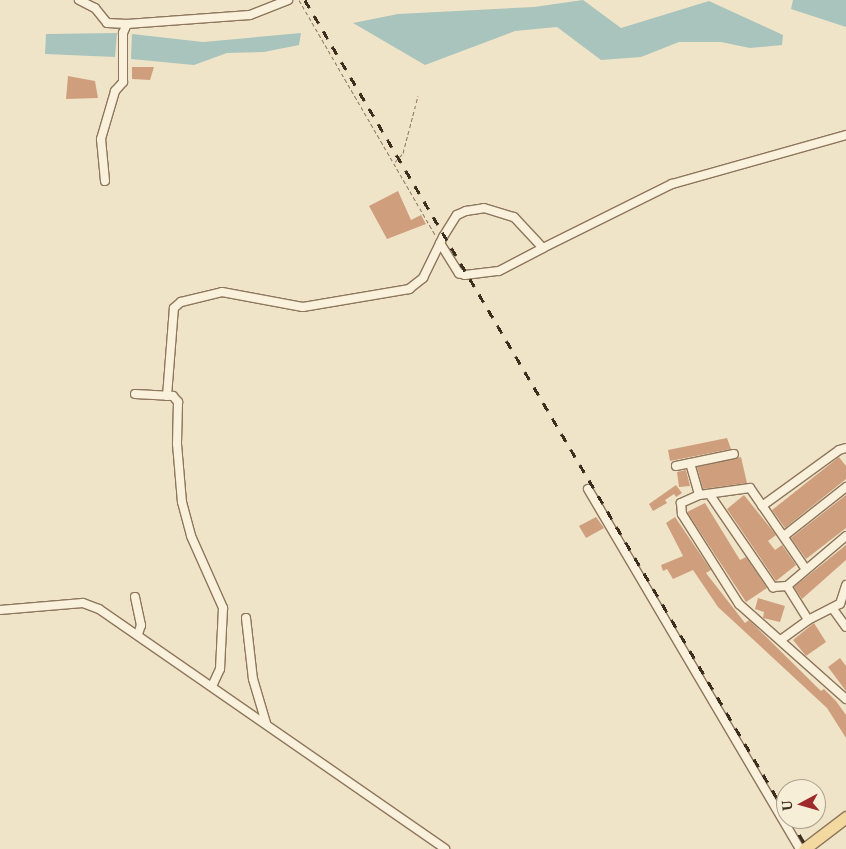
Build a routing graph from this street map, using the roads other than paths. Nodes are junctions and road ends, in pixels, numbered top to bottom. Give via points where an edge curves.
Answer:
1 (79, 0) edge
2 (288, 0) edge
3 (127, 24) junction
4 (846, 135) edge
5 (105, 181) dead end
6 (440, 244) junction
7 (543, 248) junction
8 (135, 394) dead end
9 (167, 396) junction
10 (846, 448) edge
11 (734, 454) dead end
12 (690, 463) junction
13 (676, 466) dead end
14 (846, 488) edge
15 (588, 489) dead end
16 (699, 496) junction
17 (710, 496) junction
18 (762, 506) junction
19 (784, 536) junction
20 (846, 536) edge
21 (805, 568) junction
22 (846, 585) edge
23 (787, 586) junction
24 (135, 597) dead end
25 (833, 609) junction
26 (0, 610) edge
27 (246, 618) dead end
28 (808, 620) junction
29 (846, 627) edge
30 (138, 634) junction
31 (782, 640) junction
32 (212, 686) junction
33 (846, 699) edge
34 (266, 723) junction
35 (846, 817) edge
36 (446, 849) edge
37 (800, 849) edge
38 (804, 849) edge

1 - 3 street via 95,8 107,23
2 - 3 street via 250,15
3 - 5 street via 123,33 123,82 115,91 101,139
4 - 7 street via 672,184
6 - 7 street via 459,273 466,275 499,271
6 - 7 street via 457,215 484,208 514,217
6 - 9 street via 422,278 409,289 302,307 222,292 181,302 174,308
8 - 9 street
9 - 32 street via 175,397 178,402 177,444 182,502 191,536 223,608 220,669
10 - 18 street
11 - 12 street
12 - 13 street
12 - 16 street
14 - 19 street
15 - 37 street
16 - 17 street
16 - 31 street via 681,503 682,514 739,604
17 - 18 street via 750,488
17 - 23 street via 768,583 778,589
18 - 19 street
19 - 21 street
20 - 21 street
21 - 23 street
22 - 25 street via 844,599
23 - 28 street
24 - 30 street via 140,623
25 - 28 street
25 - 29 street
26 - 30 street via 83,603 99,609
27 - 34 street via 252,679
28 - 31 street
30 - 32 street
31 - 33 street
32 - 34 street
34 - 36 street
35 - 38 main road

